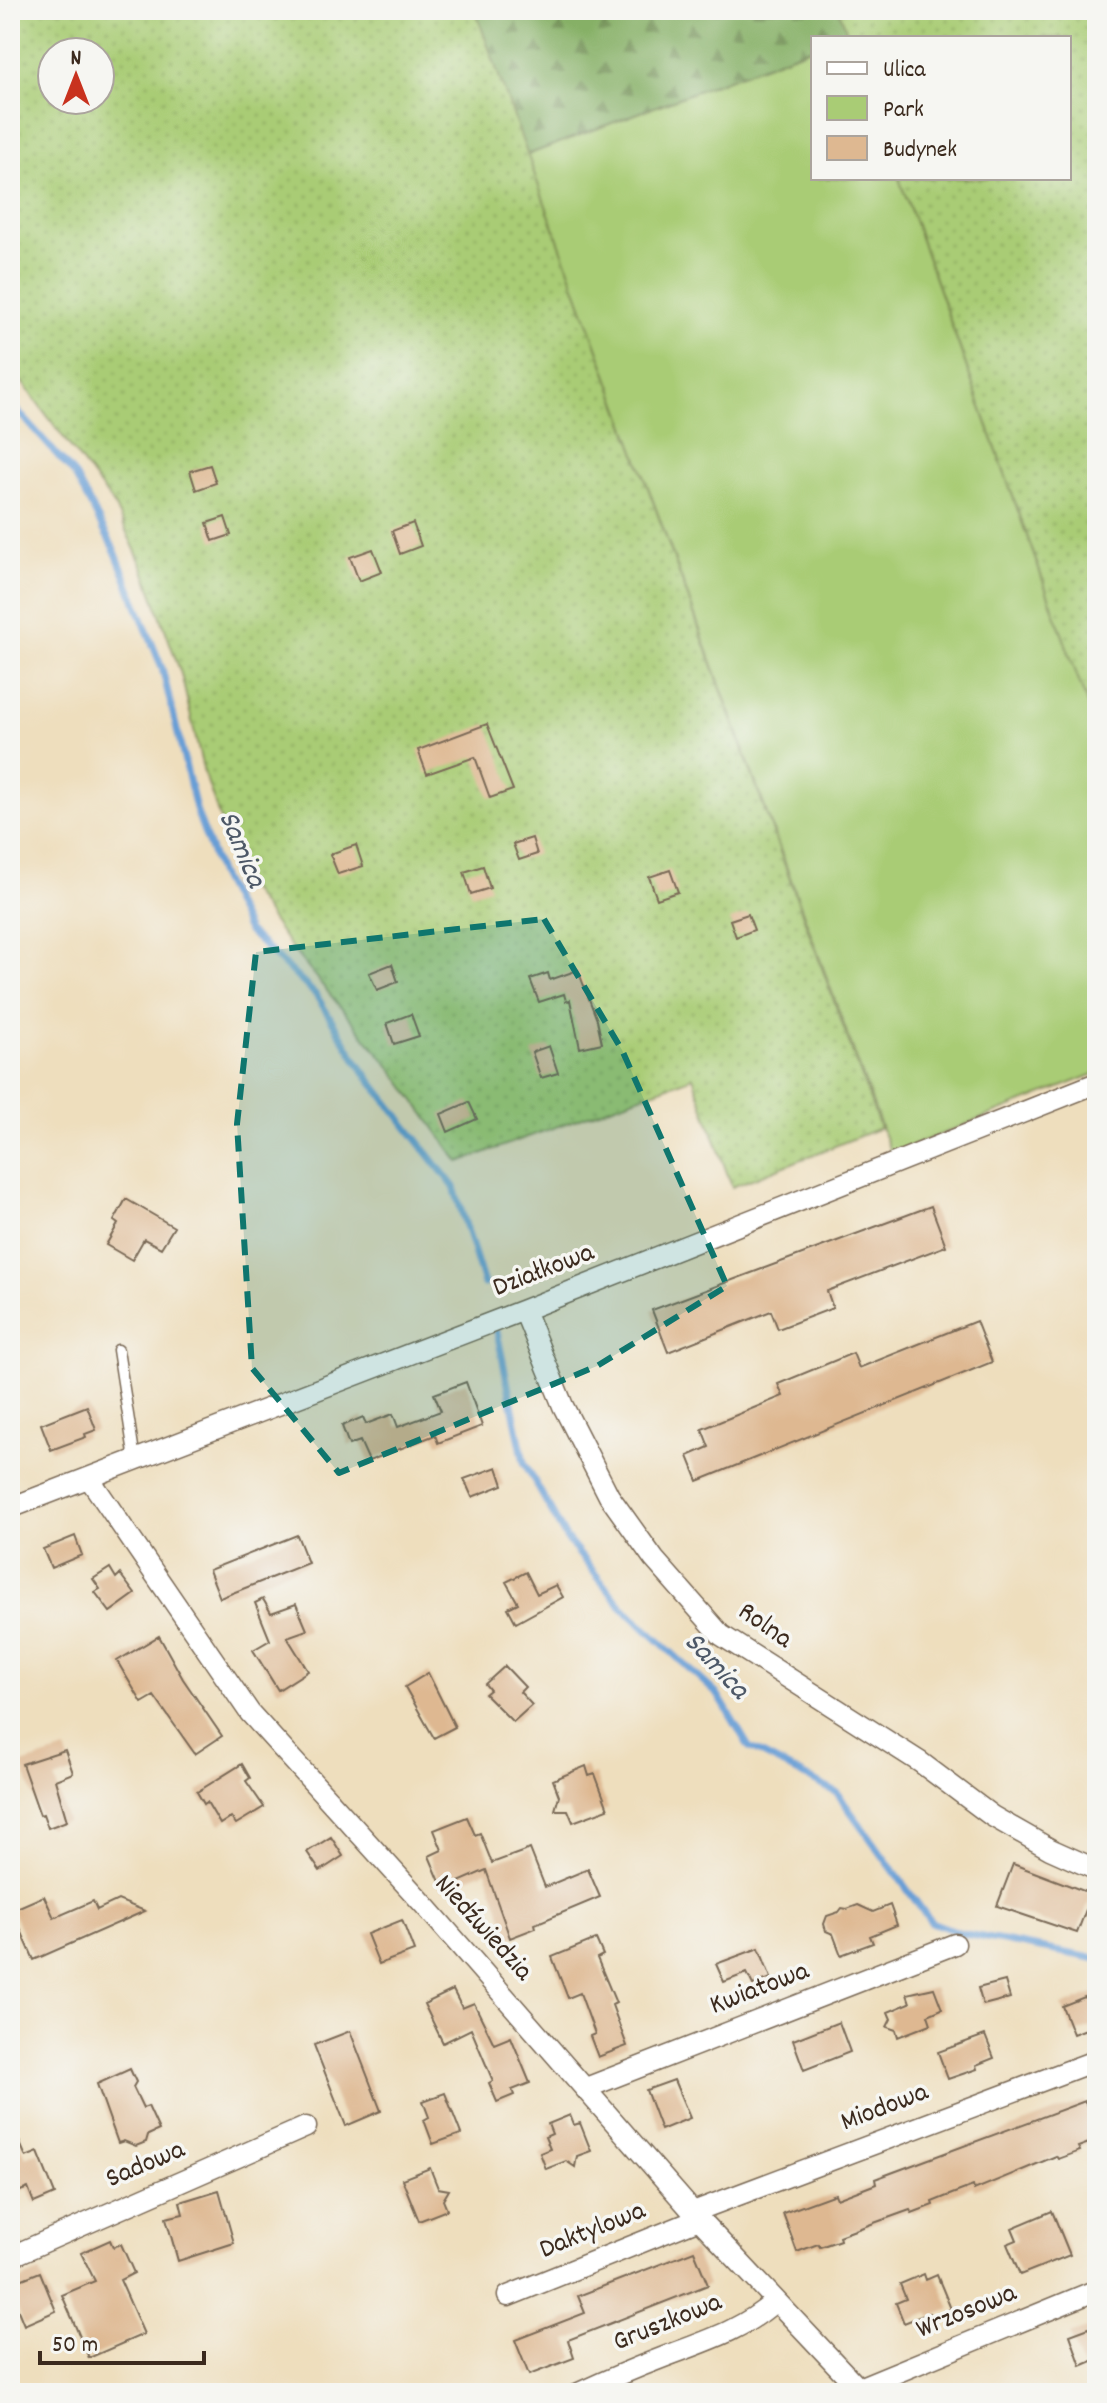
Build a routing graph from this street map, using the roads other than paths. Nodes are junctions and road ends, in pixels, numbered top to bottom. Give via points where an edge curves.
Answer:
1 (1097, 1083) edge
2 (524, 1310) junction
3 (118, 1350) dead end
4 (135, 1460) junction
5 (89, 1478) junction
6 (10, 1508) edge
7 (1097, 1870) edge
8 (955, 1944) dead end
9 (1097, 2060) edge
10 (586, 2088) junction
11 (306, 2127) dead end
12 (696, 2216) junction
13 (10, 2257) edge
14 (1097, 2290) edge
15 (508, 2296) dead end
16 (774, 2302) junction
17 (861, 2390) edge
18 (579, 2393) edge

1 - 2 street, Działkowa
2 - 4 street, Działkowa
2 - 7 street, Rolna via 563,1406 609,1496 654,1559 721,1635 920,1762 992,1816
3 - 4 lane
4 - 5 street, Działkowa
5 - 6 street, Działkowa
5 - 10 street, Niedźwiedzia via 250,1713
8 - 10 street, Kwiatowa
9 - 12 street, Miodowa
10 - 12 street, Niedźwiedzia
11 - 13 street, Sadowa
12 - 15 street, Daktylowa
12 - 16 street, Niedźwiedzia
14 - 17 street, Wrzosowa
16 - 17 street, Niedźwiedzia
16 - 18 street, Gruszkowa via 722,2335

